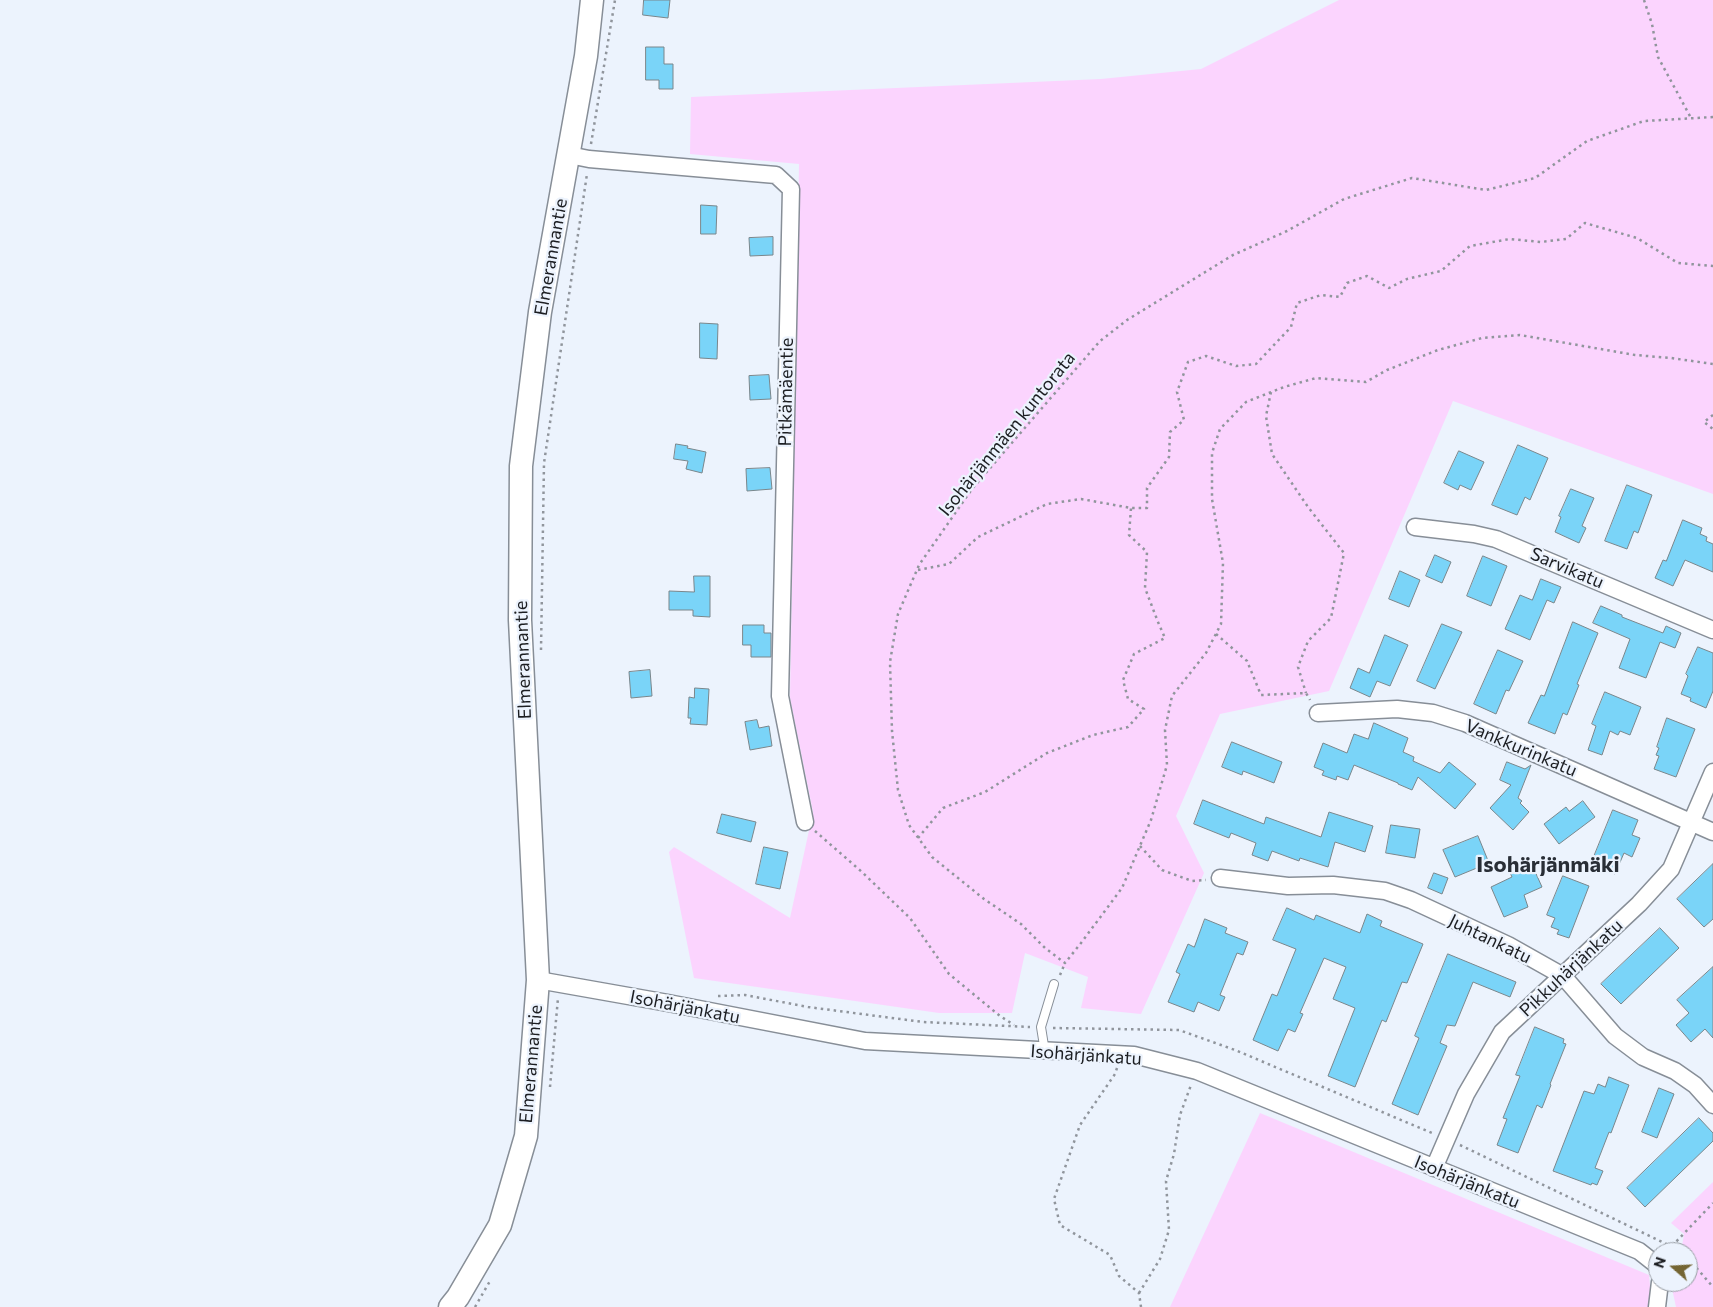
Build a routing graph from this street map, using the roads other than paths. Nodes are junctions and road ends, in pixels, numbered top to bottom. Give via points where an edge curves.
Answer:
1 (592, 0) edge
2 (579, 157) junction
3 (1415, 527) dead end
4 (1713, 630) edge
5 (1318, 713) road end
6 (1713, 772) edge
7 (805, 822) road end
8 (1692, 822) junction
9 (1713, 832) edge
10 (1220, 878) road end
11 (1562, 976) junction
12 (548, 982) junction
13 (1054, 984) dead end
14 (1045, 1052) junction
15 (1713, 1105) edge
16 (1434, 1168) junction
17 (1648, 1258) edge
18 (1659, 1292) edge
19 (450, 1307) edge
20 (1657, 1307) edge

1 - 2 street, Elmerannantie
2 - 7 street, Pitkämäentie via 776,175 791,190 780,696
2 - 12 street, Elmerannantie via 540,312 521,466 520,620
3 - 4 street, Sarvikatu via 1496,539
5 - 8 street, Vankkurinkatu via 1397,709 1433,713 1465,723
6 - 8 street, Pikkuhärjänkatu
8 - 9 street, Vankkurinkatu
8 - 11 street, Pikkuhärjänkatu via 1671,869 1639,904
10 - 11 street, Juhtankatu via 1288,886 1333,885 1385,891 1508,945
11 - 15 street, Juhtankatu via 1615,1036 1643,1057 1676,1071 1695,1085
11 - 16 street, Pikkuhärjänkatu via 1502,1032 1466,1094
12 - 14 street, Isohärjänkatu via 865,1041
12 - 19 street, Elmerannantie via 526,1136 500,1225
13 - 14 lane via 1041,1027
14 - 16 street, Isohärjänkatu via 1134,1055 1197,1071
16 - 17 street, Isohärjänkatu via 1639,1251
18 - 20 street

